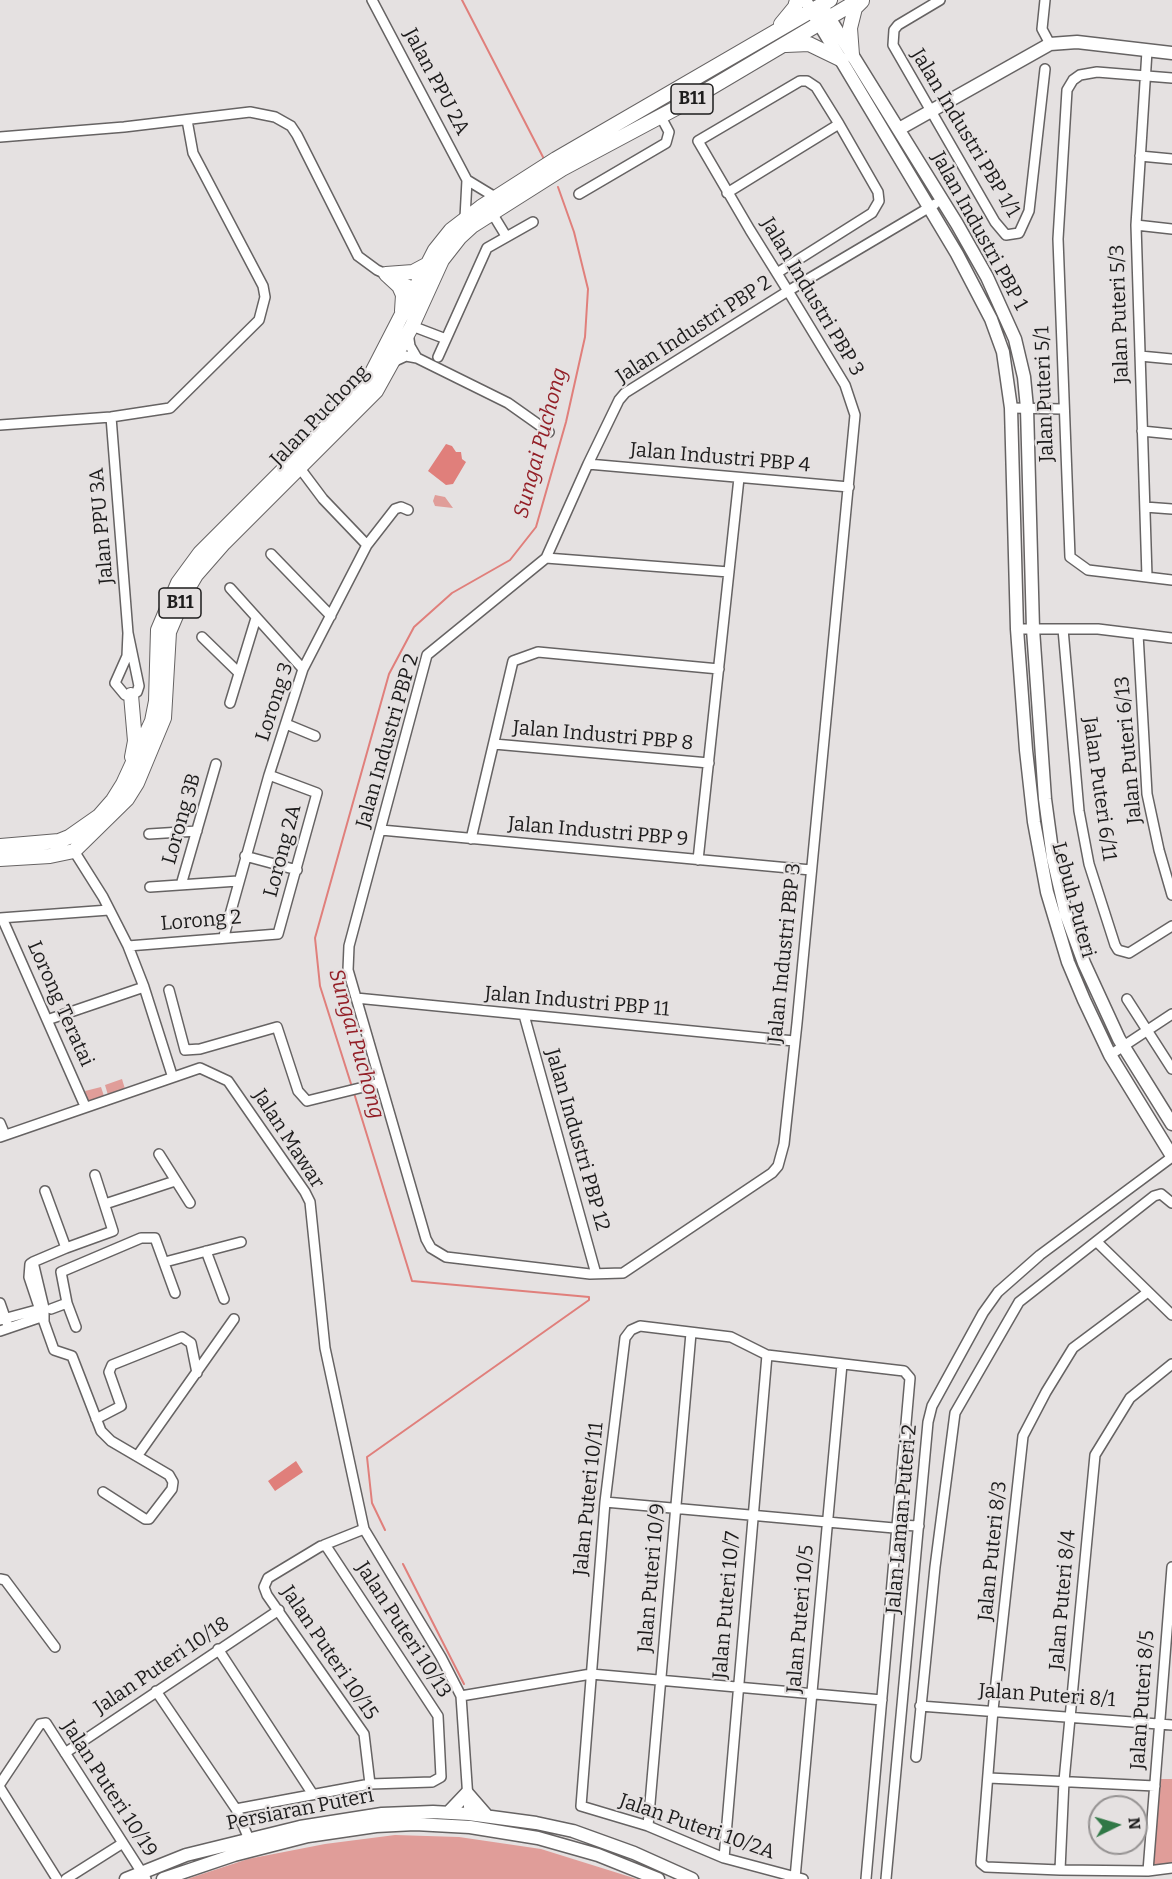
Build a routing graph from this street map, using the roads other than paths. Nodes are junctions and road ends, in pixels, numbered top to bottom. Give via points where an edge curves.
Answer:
1 (372, 0) edge
2 (797, 0) edge
3 (859, 0) edge
4 (864, 0) edge
5 (940, 0) edge
6 (1045, 0) edge
7 (819, 8) edge
8 (774, 33) junction
9 (1050, 44) junction
10 (782, 45) junction
11 (1147, 51) junction
12 (1172, 53) edge
13 (846, 57) junction
14 (1045, 69) dead end
15 (1145, 76) junction
16 (1172, 78) edge
17 (931, 111) junction
18 (661, 117) junction
19 (187, 120) junction
20 (839, 124) junction
21 (899, 129) junction
22 (0, 137) edge
23 (1140, 156) junction
24 (1172, 159) edge
25 (559, 164) junction
26 (537, 178) junction
27 (467, 180) junction
28 (728, 193) junction
29 (579, 194) dead end
30 (495, 197) junction
31 (942, 200) junction
32 (928, 207) junction
33 (492, 213) junction
34 (465, 218) junction
35 (533, 222) dead end
36 (1136, 225) junction
37 (1172, 229) edge
38 (506, 236) junction
39 (428, 264) junction
40 (777, 273) junction
41 (386, 274) junction
42 (422, 290) junction
43 (788, 291) junction
44 (406, 328) junction
45 (446, 339) junction
46 (1140, 356) junction
47 (438, 357) dead end
48 (417, 358) junction
49 (1172, 359) edge
50 (393, 362) junction
51 (1011, 408) junction
52 (1027, 408) junction
53 (1062, 409) junction
54 (111, 417) junction
55 (0, 425) edge
56 (1142, 431) junction
57 (549, 432) dead end
58 (1172, 434) edge
59 (588, 464) junction
60 (299, 467) junction
61 (739, 478) junction
62 (849, 487) junction
63 (1144, 507) junction
64 (1172, 509) edge
65 (408, 510) dead end
66 (367, 545) junction
67 (271, 554) dead end
68 (546, 558) junction
69 (729, 572) junction
70 (1147, 577) junction
71 (1172, 580) edge
72 (230, 588) dead end
73 (331, 616) junction
74 (256, 618) junction
75 (1017, 629) junction
76 (1038, 629) junction
77 (1058, 629) junction
78 (128, 633) junction
79 (1138, 634) junction
80 (202, 637) dead end
81 (1172, 638) edge
82 (303, 669) junction
83 (719, 669) junction
84 (239, 673) junction
85 (131, 695) junction
86 (230, 703) dead end
87 (286, 724) junction
88 (315, 736) dead end
89 (494, 744) junction
90 (708, 763) junction
91 (216, 764) dead end
92 (270, 775) junction
93 (123, 784) junction
94 (381, 830) junction
95 (196, 831) junction
96 (149, 834) dead end
97 (471, 839) junction
98 (0, 846) edge
99 (74, 851) junction
100 (245, 856) junction
101 (0, 859) edge
102 (698, 860) junction
103 (297, 870) junction
104 (811, 870) junction
105 (238, 881) junction
106 (181, 885) junction
107 (150, 887) dead end
108 (1172, 895) edge
109 (108, 910) junction
110 (1, 918) edge
111 (1172, 926) edge
112 (278, 934) joint
113 (224, 936) junction
114 (128, 946) junction
115 (144, 987) junction
116 (169, 990) dead end
117 (356, 998) junction
118 (1127, 999) dead end
119 (1172, 1014) edge
120 (524, 1015) junction
121 (47, 1020) junction
122 (1146, 1031) junction
123 (794, 1041) junction
124 (1124, 1046) junction
125 (1110, 1055) junction
126 (1172, 1069) edge
127 (172, 1076) junction
128 (380, 1083) junction
129 (85, 1106) junction
130 (0, 1123) edge
131 (1172, 1124) edge
132 (3, 1136) edge
133 (159, 1154) dead end
134 (1172, 1156) edge
135 (95, 1175) dead end
136 (175, 1181) junction
137 (45, 1191) dead end
138 (190, 1203) dead end
139 (1172, 1203) edge
140 (105, 1204) junction
141 (241, 1242) dead end
142 (1097, 1242) junction
143 (66, 1248) junction
144 (206, 1251) junction
145 (165, 1262) junction
146 (596, 1274) junction
147 (1148, 1292) junction
148 (175, 1293) dead end
149 (225, 1299) dead end
150 (0, 1303) edge
151 (67, 1303) junction
152 (44, 1313) junction
153 (1172, 1315) edge
154 (234, 1319) dead end
155 (3, 1324) edge
156 (76, 1326) dead end
157 (691, 1333) junction
158 (766, 1355) junction
159 (842, 1364) junction
160 (1172, 1364) edge
161 (197, 1373) junction
162 (96, 1419) junction
163 (138, 1455) junction
164 (103, 1492) dead end
165 (605, 1502) junction
166 (676, 1508) junction
167 (753, 1515) junction
168 (828, 1522) junction
169 (364, 1529) junction
170 (896, 1529) junction
171 (918, 1531) junction
172 (326, 1547) junction
173 (1172, 1567) edge
174 (2, 1579) edge
175 (279, 1610) junction
176 (1169, 1640) edge
177 (55, 1647) dead end
178 (218, 1649) junction
179 (591, 1674) junction
180 (661, 1680) junction
181 (738, 1687) junction
182 (156, 1691) junction
183 (812, 1694) junction
184 (461, 1696) junction
185 (882, 1700) junction
186 (920, 1706) junction
187 (993, 1710) junction
188 (1071, 1715) junction
189 (1160, 1724) junction
190 (1172, 1725) edge
191 (65, 1753) junction
192 (916, 1757) dead end
193 (989, 1778) junction
194 (1064, 1781) junction
195 (369, 1784) junction
196 (0, 1786) edge
197 (1155, 1786) junction
198 (312, 1793) junction
199 (467, 1793) junction
200 (581, 1806) joint
201 (236, 1809) junction
202 (469, 1814) junction
203 (487, 1816) junction
204 (450, 1819) junction
205 (648, 1826) junction
206 (496, 1831) junction
207 (249, 1839) junction
208 (123, 1843) junction
209 (724, 1858) junction
210 (1172, 1868) edge
211 (1060, 1870) junction
212 (1148, 1871) junction
213 (144, 1875) edge
214 (57, 1879) edge
215 (66, 1879) edge
216 (126, 1879) edge
217 (163, 1879) edge
218 (658, 1879) edge
219 (693, 1879) edge
220 (799, 1879) edge
221 (866, 1879) edge
222 (886, 1879) edge

1 - 27 street, Jalan PPU 2A
2 - 8 main road
3 - 7 main road, Jalan Puchong / B11
4 - 13 main road via 852,16
5 - 17 street, Jalan Industri PBP 1/1 via 898,25 892,38 896,53
6 - 9 street via 1042,29
7 - 8 main road, Jalan Puchong / B11
7 - 10 main road, Jalan Puchong / B11
7 - 13 main road, Jalan Industri PBP 1
8 - 25 main road, Jalan Puchong / B11
9 - 11 main road via 1077,42
9 - 17 main road
10 - 13 main road via 809,44
10 - 18 main road, Jalan Puchong / B11
11 - 12 main road
11 - 15 street, Jalan Puteri 5/3
13 - 21 main road, Jalan Industri PBP 1
13 - 32 main road, Jalan Industri PBP 1
14 - 17 street, Jalan Industri PBP 1/1 via 1029,211 1019,233 1006,235 1000,231
15 - 16 street, Jalan Puteri 5/1
15 - 23 street, Jalan Puteri 5/3
15 - 53 street, Jalan Puteri 5/1 via 1089,72 1073,81 1067,90 1058,206
17 - 21 main road
18 - 25 main road, Jalan Puchong / B11
18 - 29 street via 669,132 666,143
19 - 22 street
19 - 41 street via 250,112 275,117 291,126 358,256
19 - 54 street via 193,153 263,286 264,311 260,320 170,408
20 - 28 street
20 - 28 street, Jalan Industri PBP 3 via 812,82 800,81 698,141
20 - 40 street via 878,192 878,205 872,213
21 - 31 main road, Jalan Industri PBP 1
23 - 24 street
23 - 36 street, Jalan Puteri 5/3
25 - 26 main road, Jalan Puchong / B11
26 - 30 main road, Jalan Puchong / B11
26 - 33 main road, Jalan Puchong / B11
27 - 30 street
27 - 34 street
28 - 40 street, Jalan Industri PBP 3
30 - 34 main road, Jalan Puchong / B11
31 - 32 street, Jalan Industri PBP 2
31 - 52 main road, Jalan Industri PBP 1 via 987,277 1005,317 1020,356
32 - 43 street, Jalan Industri PBP 2
32 - 51 main road, Jalan Industri PBP 1 via 992,322 1003,352
33 - 38 street
33 - 42 main road, Jalan Puchong / B11 via 450,248
34 - 39 main road, Jalan Puchong / B11 via 441,242
35 - 38 street
36 - 37 street
36 - 46 street, Jalan Puteri 5/3
38 - 45 street via 481,258
39 - 41 main road via 413,272
39 - 42 main road, Jalan Puchong / B11
40 - 43 street, Jalan Industri PBP 3
41 - 42 street
41 - 44 main road via 403,295
42 - 44 main road, Jalan Puchong / B11
43 - 59 street, Jalan Industri PBP 2 via 625,393
43 - 62 street, Jalan Industri PBP 3 via 850,394 855,422
44 - 45 street
44 - 48 street
44 - 50 main road, Jalan Puchong / B11
44 - 93 main road, Jalan Puchong / B11 via 363,390 200,553 178,583 158,630 152,721
45 - 47 street
46 - 49 street
46 - 56 street, Jalan Puteri 5/3
48 - 50 street via 406,356
48 - 57 street via 508,403
50 - 60 main road, Jalan Puchong / B11 via 376,391
51 - 52 street
51 - 75 main road, Jalan Industri PBP 1
52 - 53 street
52 - 76 main road, Jalan Industri PBP 1
53 - 70 street, Jalan Puteri 5/1 via 1070,557 1088,570
54 - 55 street
54 - 78 street, Jalan PPU 3A
56 - 58 street
56 - 63 street, Jalan Puteri 5/3
59 - 61 street, Jalan Industri PBP 4
59 - 68 street, Jalan Industri PBP 2
60 - 66 street
60 - 99 main road, Jalan Puchong / B11 via 210,558 186,592 169,632 167,699 158,736 138,783
61 - 62 street, Jalan Industri PBP 4
61 - 69 street
62 - 104 street, Jalan Industri PBP 3
63 - 64 street
63 - 70 street, Jalan Puteri 5/3
65 - 66 street, Lorong 3 via 395,509
66 - 73 street, Lorong 3
67 - 73 street
68 - 69 street
68 - 94 street, Jalan Industri PBP 2 via 427,655
69 - 83 street
70 - 71 street
72 - 74 street
73 - 82 street, Lorong 3
74 - 82 street
74 - 84 street
75 - 76 street
75 - 125 main road, Lebuh Puteri via 1034,822 1047,892 1068,962
76 - 77 street
76 - 124 main road, Lebuh Puteri via 1045,799 1059,886 1084,963
77 - 79 street
77 - 111 street, Jalan Puteri 6/11 via 1079,811 1089,864 1118,950 1128,953
78 - 85 street, Jalan PPU 3A via 139,686
78 - 85 street, Jalan PPU 3A via 126,656 115,683 119,690
79 - 81 street
79 - 108 street, Jalan Puteri 6/13 via 1148,794
80 - 84 street
82 - 87 street, Lorong 3
83 - 89 street via 538,652 513,661
83 - 90 street
84 - 86 street
85 - 93 main road via 135,741
87 - 88 street
87 - 92 street, Lorong 3
89 - 90 street, Jalan Industri PBP 8
89 - 97 street
90 - 102 street
91 - 95 street, Lorong 3B
92 - 100 street, Lorong 3
92 - 103 street, Lorong 2A via 317,793
93 - 98 main road, Jalan Puchong / B11 via 99,816 69,837
94 - 97 street, Jalan Industri PBP 9
94 - 117 street, Jalan Industri PBP 2 via 349,946 348,970
95 - 96 street
95 - 106 street, Lorong 3B
97 - 102 street, Jalan Industri PBP 9
99 - 101 main road
99 - 109 street
100 - 103 street
100 - 105 street, Lorong 3
102 - 104 street, Jalan Industri PBP 9
103 - 112 street, Lorong 2A
104 - 123 street, Jalan Industri PBP 3
105 - 106 street
105 - 113 street, Lorong 3
106 - 107 street
109 - 110 street
109 - 114 street
110 - 121 street, Lorong Teratai
112 - 113 street, Lorong 2
113 - 114 street, Lorong 2
114 - 115 street
115 - 121 street
115 - 127 street
116 - 128 street via 185,1050 277,1028 297,1090 307,1101
117 - 120 street, Jalan Industri PBP 11
117 - 128 street, Jalan Industri PBP 3
118 - 122 street
119 - 122 street
120 - 123 street, Jalan Industri PBP 11
120 - 146 street, Jalan Industri PBP 12
121 - 129 street, Lorong Teratai
122 - 124 street
122 - 126 street
123 - 146 street, Jalan Industri PBP 3 via 784,1144 778,1166 635,1267 623,1273
124 - 125 street
124 - 131 main road, Lebuh Puteri
125 - 134 main road, Lebuh Puteri
127 - 129 street, Jalan Mawar
127 - 169 street, Jalan Mawar via 200,1068 228,1081 310,1202 325,1348
128 - 146 street, Jalan Industri PBP 3 via 431,1248 446,1257
129 - 132 street, Jalan Mawar
130 - 132 street
133 - 136 street
134 - 171 street, Jalan Laman Puteri 2 via 1040,1255 998,1292 982,1313 932,1406
135 - 140 street
136 - 138 street
136 - 140 street
137 - 143 street
139 - 142 street via 1161,1194 1154,1196
140 - 143 street via 113,1231
141 - 144 street
142 - 147 street
142 - 186 street via 1019,1302 952,1419
143 - 152 street via 33,1262 29,1273
144 - 145 street
144 - 149 street
145 - 148 street
145 - 151 street via 155,1238 141,1238 121,1246 61,1272
147 - 153 street
147 - 187 street, Jalan Puteri 8/3 via 1073,1348 1023,1436
150 - 155 street
151 - 152 street
151 - 156 street
152 - 155 street
152 - 162 street via 54,1350 72,1356
154 - 161 street
157 - 158 street via 731,1337
157 - 165 street, Jalan Puteri 10/11 via 639,1326 625,1338
157 - 166 street, Jalan Puteri 10/9
158 - 159 street
158 - 167 street, Jalan Puteri 10/7
159 - 168 street, Jalan Puteri 10/5
159 - 170 street via 904,1371 910,1378
160 - 188 street, Jalan Puteri 8/4 via 1130,1398 1095,1455
161 - 162 street via 191,1343 182,1337 112,1365 109,1372 121,1406
161 - 163 street
162 - 163 street via 111,1441
163 - 164 street via 170,1475 173,1482 152,1518 145,1519
165 - 166 street
165 - 179 street, Jalan Puteri 10/11
166 - 167 street
166 - 180 street, Jalan Puteri 10/9
167 - 168 street
167 - 181 street, Jalan Puteri 10/7
168 - 170 street
168 - 183 street, Jalan Puteri 10/5
169 - 172 street
169 - 184 street, Jalan Mawar
170 - 171 street
170 - 185 street
171 - 222 street, Jalan Laman Puteri 2
172 - 175 street, Jalan Puteri 10/15 via 268,1578 264,1587
172 - 195 street, Jalan Puteri 10/13 via 438,1716 441,1777 432,1782
173 - 176 street, Jalan Puteri 8/5
174 - 177 street
175 - 178 street, Jalan Puteri 10/18
175 - 195 street, Jalan Puteri 10/15 via 364,1734
176 - 189 street, Jalan Puteri 8/5
178 - 182 street, Jalan Puteri 10/18
178 - 198 street
179 - 180 street
179 - 184 street
179 - 200 street, Jalan Puteri 10/11
180 - 181 street
180 - 205 street, Jalan Puteri 10/9
181 - 183 street
181 - 209 street, Jalan Puteri 10/7
182 - 191 street, Jalan Puteri 10/18
182 - 201 street
183 - 185 street
183 - 220 street, Jalan Puteri 10/5
184 - 199 street
185 - 221 street
186 - 187 street, Jalan Puteri 8/1
186 - 192 street
187 - 188 street, Jalan Puteri 8/1
187 - 193 street, Jalan Puteri 8/3
188 - 189 street, Jalan Puteri 8/1
188 - 194 street, Jalan Puteri 8/4
189 - 190 street, Jalan Puteri 8/1
189 - 197 street, Jalan Puteri 8/5
191 - 196 street, Jalan Puteri 10/19 via 49,1726 40,1724
191 - 208 street, Jalan Puteri 10/19
193 - 194 street
193 - 211 street, Jalan Puteri 8/3 via 981,1863 986,1867
194 - 197 street
194 - 211 street, Jalan Puteri 8/4
195 - 198 street, Jalan Puteri 10/13
196 - 214 street
197 - 212 street, Jalan Puteri 8/5
198 - 201 street, Jalan Puteri 10/13
199 - 202 street
199 - 203 main road
199 - 204 main road
200 - 205 street, Jalan Puteri 10/2A
201 - 207 street
202 - 203 main road, Persiaran Puteri
202 - 204 main road, Persiaran Puteri
202 - 206 main road
203 - 219 main road, Persiaran Puteri via 573,1831
204 - 206 main road, Persiaran Puteri
204 - 207 main road, Persiaran Puteri via 363,1816
204 - 217 main road, Persiaran Puteri via 333,1831 234,1855
205 - 209 street, Jalan Puteri 10/2A
206 - 218 main road, Persiaran Puteri via 573,1847
207 - 213 main road, Persiaran Puteri via 186,1855
208 - 213 street, Jalan Puteri 10/19
208 - 215 street
209 - 220 street, Jalan Puteri 10/2A
210 - 212 street
211 - 212 street
213 - 216 main road, Persiaran Puteri

